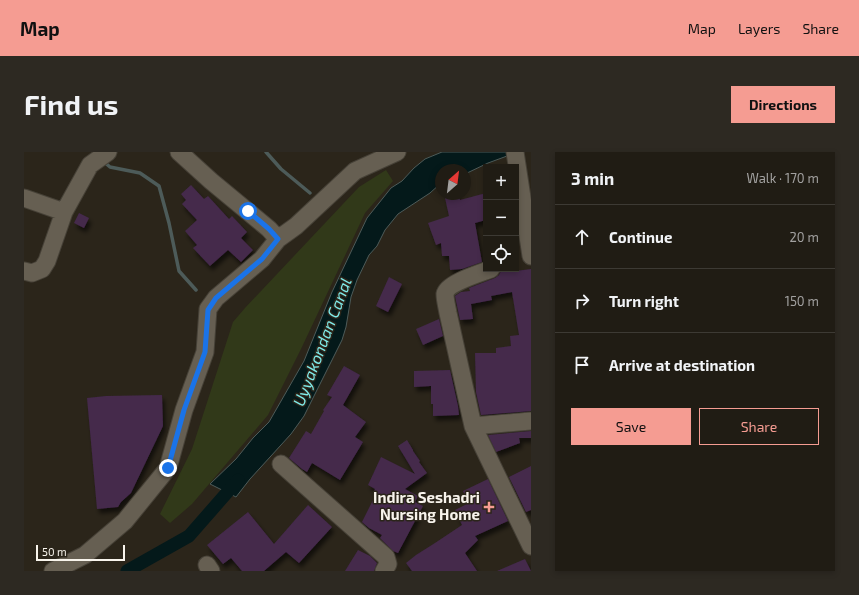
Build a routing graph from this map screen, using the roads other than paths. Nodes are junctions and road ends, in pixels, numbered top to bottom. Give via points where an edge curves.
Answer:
1 (108, 152) edge
2 (180, 152) edge
3 (398, 152) edge
4 (516, 156) edge
5 (24, 198) edge
6 (64, 212) junction
7 (278, 239) junction
8 (531, 255) edge
9 (519, 259) edge
10 (24, 270) edge
11 (484, 272) edge
12 (531, 421) edge
13 (473, 426) junction
14 (281, 464) dead end
15 (531, 546) edge
16 (388, 566) edge
17 (54, 571) edge

1 - 6 street via 90,165
2 - 7 street
3 - 7 street via 355,171 296,226
4 - 8 street
5 - 6 street
6 - 10 street via 42,269 32,273
7 - 17 street via 262,259 216,298 208,310 205,352 184,410 168,468 124,521 85,555
8 - 9 street
11 - 13 street via 451,286 445,294
12 - 13 street
13 - 15 street
14 - 16 street

